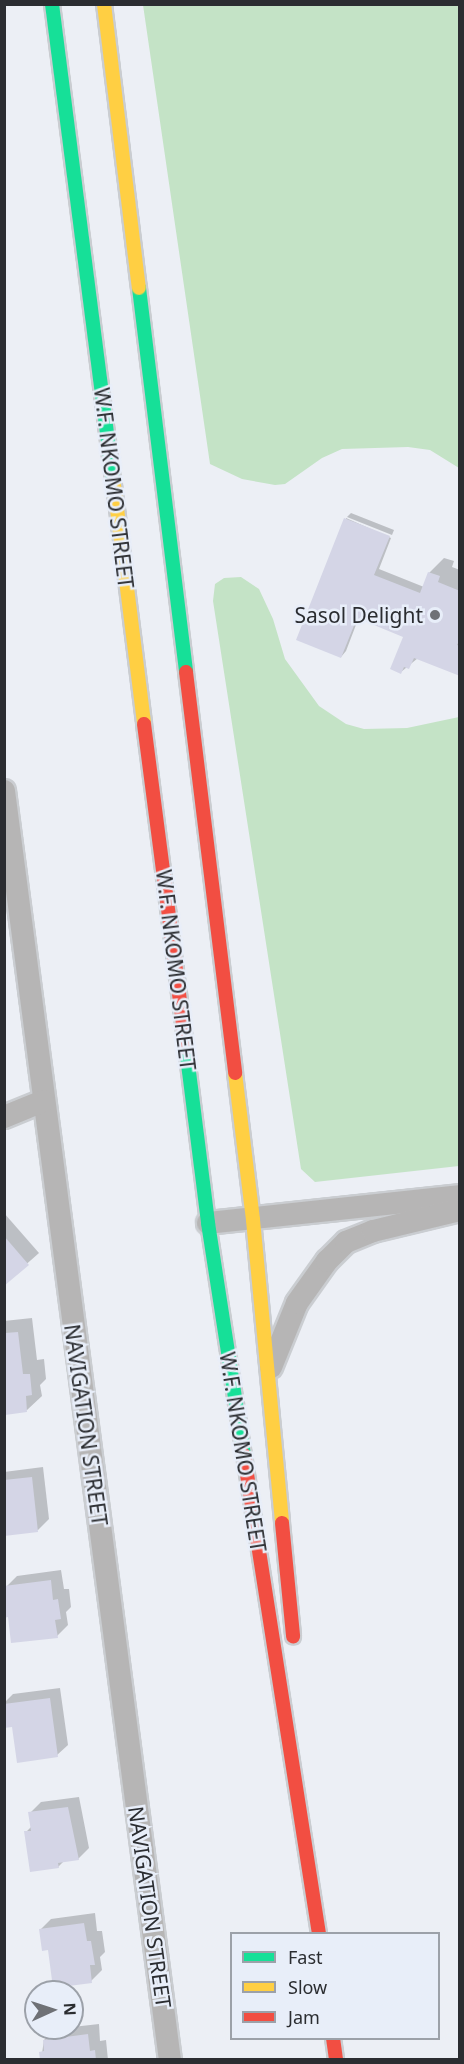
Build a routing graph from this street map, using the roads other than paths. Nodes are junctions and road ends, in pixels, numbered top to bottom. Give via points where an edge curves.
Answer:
1 (52, 4) edge
2 (104, 4) edge
3 (4, 791) edge
4 (43, 1101) junction
5 (4, 1117) edge
6 (459, 1196) edge
7 (459, 1210) edge
8 (253, 1220) junction
9 (208, 1223) junction
10 (268, 1374) junction
11 (294, 1648) dead end
12 (302, 1731) dead end
13 (320, 1932) edge
14 (320, 1932) edge
15 (333, 2040) edge
16 (170, 2060) edge
17 (336, 2060) edge

1 - 9 main road, W.F. NKOMO STREET
2 - 8 main road, W.F. NKOMO STREET
3 - 4 street, NAVIGATION STREET
4 - 5 street
4 - 16 street, NAVIGATION STREET
6 - 8 street
7 - 10 street via 346,1242 297,1303
8 - 9 street
8 - 10 main road, W.F. NKOMO STREET
9 - 13 main road, W.F. NKOMO STREET
10 - 11 main road, W.F. NKOMO STREET
12 - 14 main road, W.F. NKOMO STREET
15 - 17 main road

